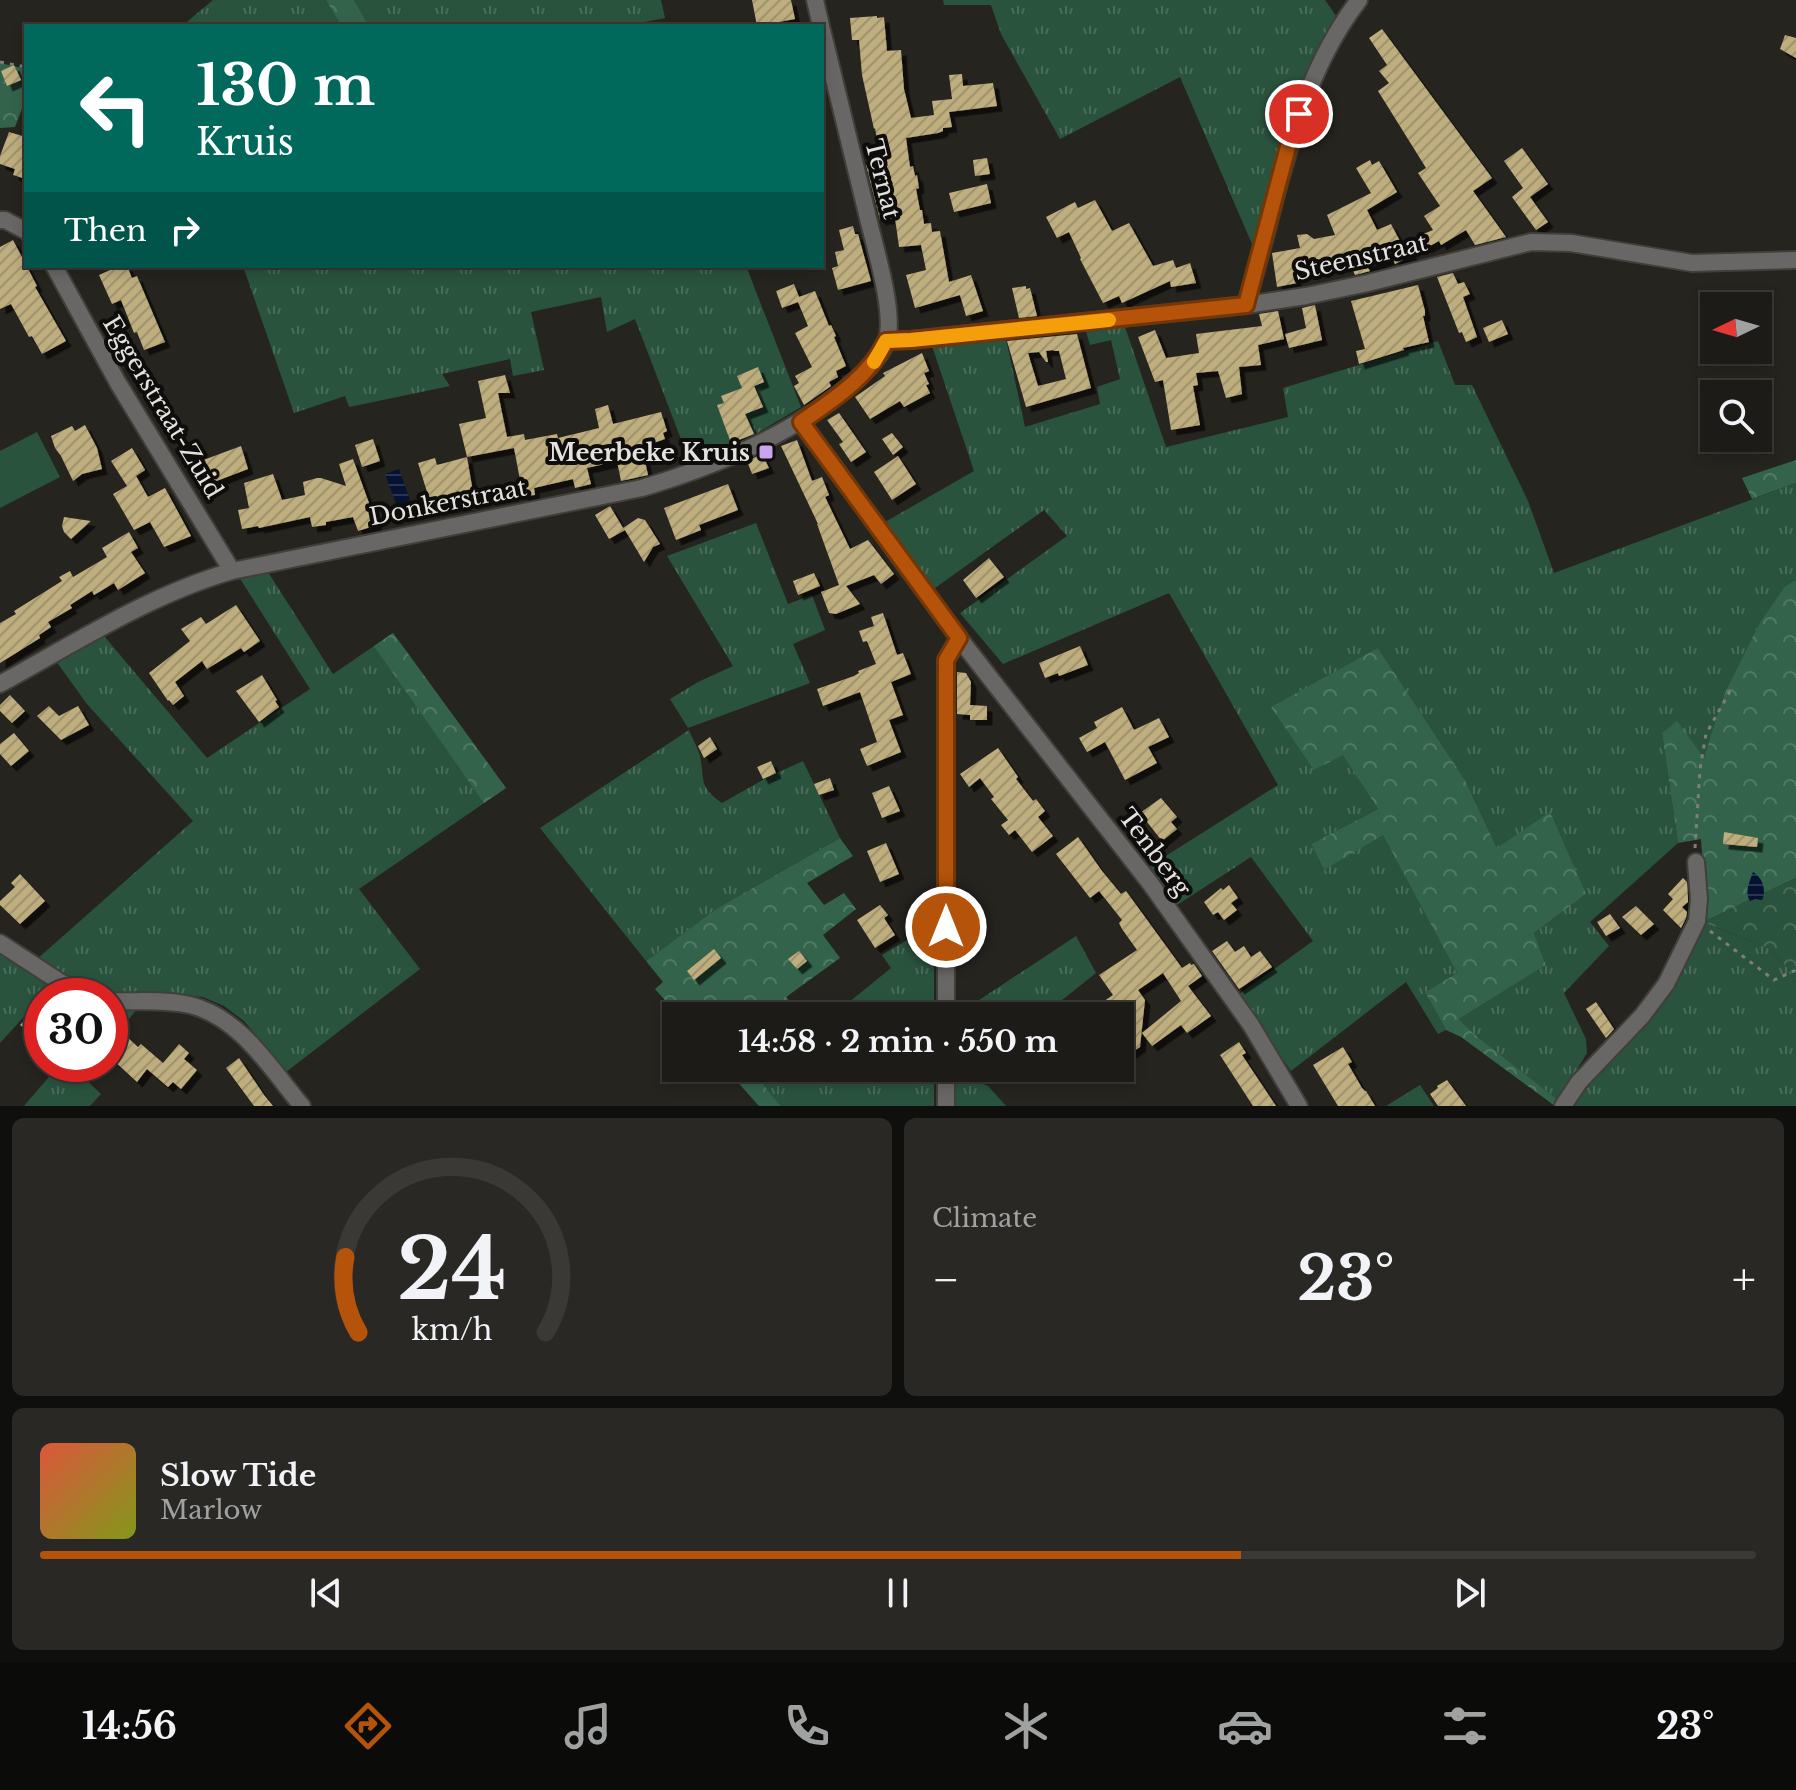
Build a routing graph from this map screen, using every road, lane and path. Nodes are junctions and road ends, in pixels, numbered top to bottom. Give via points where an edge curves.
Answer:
1 (815, 0) edge
2 (1359, 0) edge
3 (821, 24) edge
4 (824, 37) edge
5 (0, 62) edge
6 (24, 67) edge
7 (0, 220) edge
8 (24, 230) edge
9 (1796, 260) edge
10 (55, 268) edge
11 (1246, 305) junction
12 (886, 341) junction
13 (801, 422) junction
14 (232, 571) junction
15 (959, 638) junction
16 (0, 684) edge
17 (1730, 691) dead end
18 (1696, 862) joint
19 (1697, 921) junction
20 (0, 943) edge
21 (1796, 970) edge
22 (54, 978) edge
23 (128, 1002) edge
24 (946, 1002) edge
25 (946, 1082) edge
26 (302, 1106) edge
27 (946, 1106) edge
28 (1299, 1106) edge
29 (1563, 1106) edge

1 - 3 street, Ternat
2 - 11 street via 1308,89
4 - 12 street, Ternat via 890,319
5 - 6 path
7 - 8 street
9 - 11 street, Steenstraat via 1692,263 1571,243 1531,242 1368,283
10 - 14 street, Eggerstraat-Zuid
11 - 12 street, Steenstraat
12 - 13 street, Donkerstraat via 869,368
13 - 14 street, Donkerstraat via 753,447 642,488
13 - 15 street, Tenberg
14 - 16 street, Donkerstraat via 165,595
15 - 24 street via 946,660
15 - 28 street, Tenberg via 1150,883 1251,1025
17 - 18 path via 1706,734
18 - 19 street
19 - 21 path via 1774,980
19 - 29 street via 1666,984
20 - 22 street
23 - 26 street via 189,1005 216,1014 242,1034
25 - 27 street

